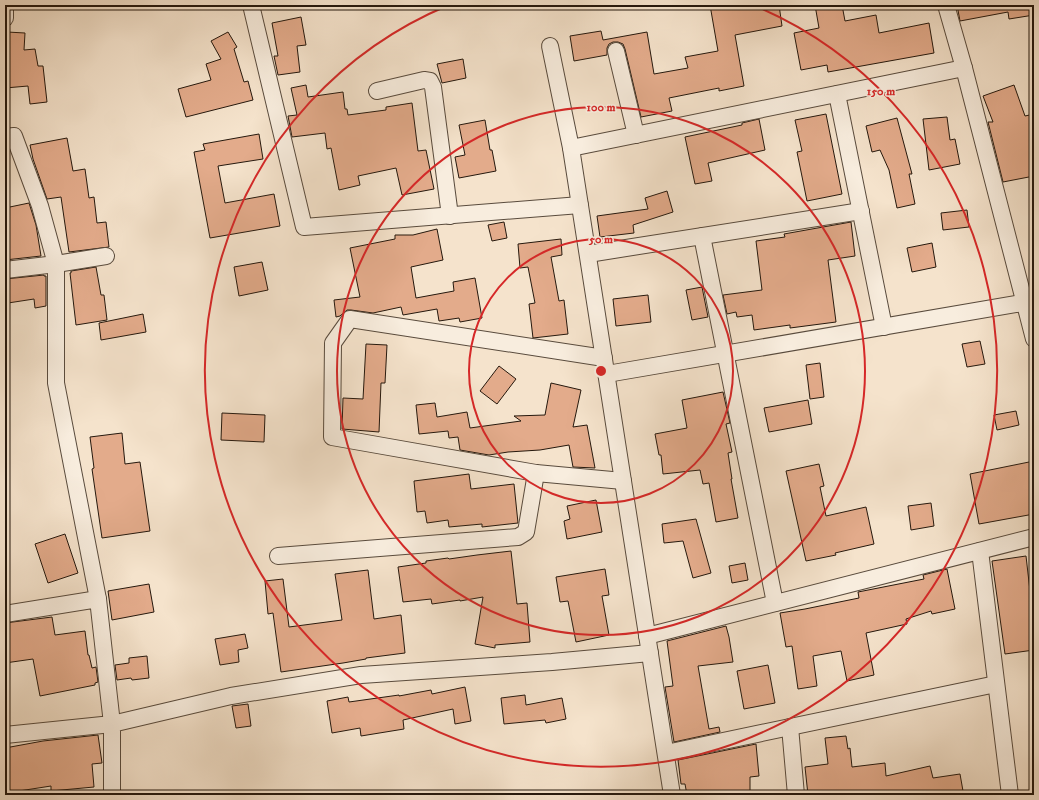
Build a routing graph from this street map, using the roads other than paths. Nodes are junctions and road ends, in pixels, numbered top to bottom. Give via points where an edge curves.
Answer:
1 (5, 5) edge
2 (251, 5) edge
3 (946, 5) edge
4 (5, 18) edge
5 (550, 46) dead end
6 (616, 51) dead end
7 (964, 68) junction
8 (376, 91) dead end
9 (837, 94) junction
10 (636, 135) junction
11 (5, 138) edge
12 (571, 148) junction
13 (580, 205) junction
14 (861, 211) junction
15 (450, 216) junction
16 (702, 236) junction
17 (588, 254) junction
18 (106, 256) dead end
19 (56, 264) junction
20 (5, 270) edge
21 (1029, 302) edge
22 (884, 327) junction
23 (1034, 339) edge
24 (725, 354) junction
25 (604, 358) junction
26 (607, 374) junction
27 (536, 473) junction
28 (623, 481) junction
29 (1034, 537) edge
30 (980, 551) junction
31 (278, 556) dead end
32 (98, 599) junction
33 (775, 603) junction
34 (5, 614) edge
35 (647, 636) junction
36 (650, 653) junction
37 (996, 684) junction
38 (112, 724) junction
39 (790, 727) junction
40 (5, 735) edge
41 (666, 753) junction
42 (112, 795) edge
43 (672, 795) edge
44 (796, 795) edge
45 (1010, 795) edge

1 - 4 street
2 - 15 street via 304,228
3 - 7 street
5 - 12 street
6 - 10 street
7 - 9 street
7 - 21 street
8 - 15 street via 424,80 430,81 433,87
9 - 10 street
9 - 14 street
10 - 12 street
11 - 19 street via 14,136 40,206
12 - 13 street
13 - 15 street
13 - 17 street
14 - 16 street
14 - 22 street
16 - 17 street
16 - 24 street
17 - 25 street
18 - 19 street
19 - 20 street
19 - 32 street via 56,383
21 - 22 street
21 - 23 street
22 - 24 street
24 - 26 street
24 - 33 street
25 - 26 street
25 - 27 street via 350,319 333,343 332,437
26 - 28 street
27 - 28 street
27 - 31 street via 526,532 518,537
28 - 35 street
29 - 30 street
30 - 33 street
30 - 37 street
32 - 34 street
32 - 38 street
33 - 35 street
35 - 36 street
36 - 38 street via 361,675 231,696
36 - 41 street
37 - 39 street
37 - 45 street
38 - 40 street
38 - 42 street
39 - 41 street
39 - 44 street
41 - 43 street

